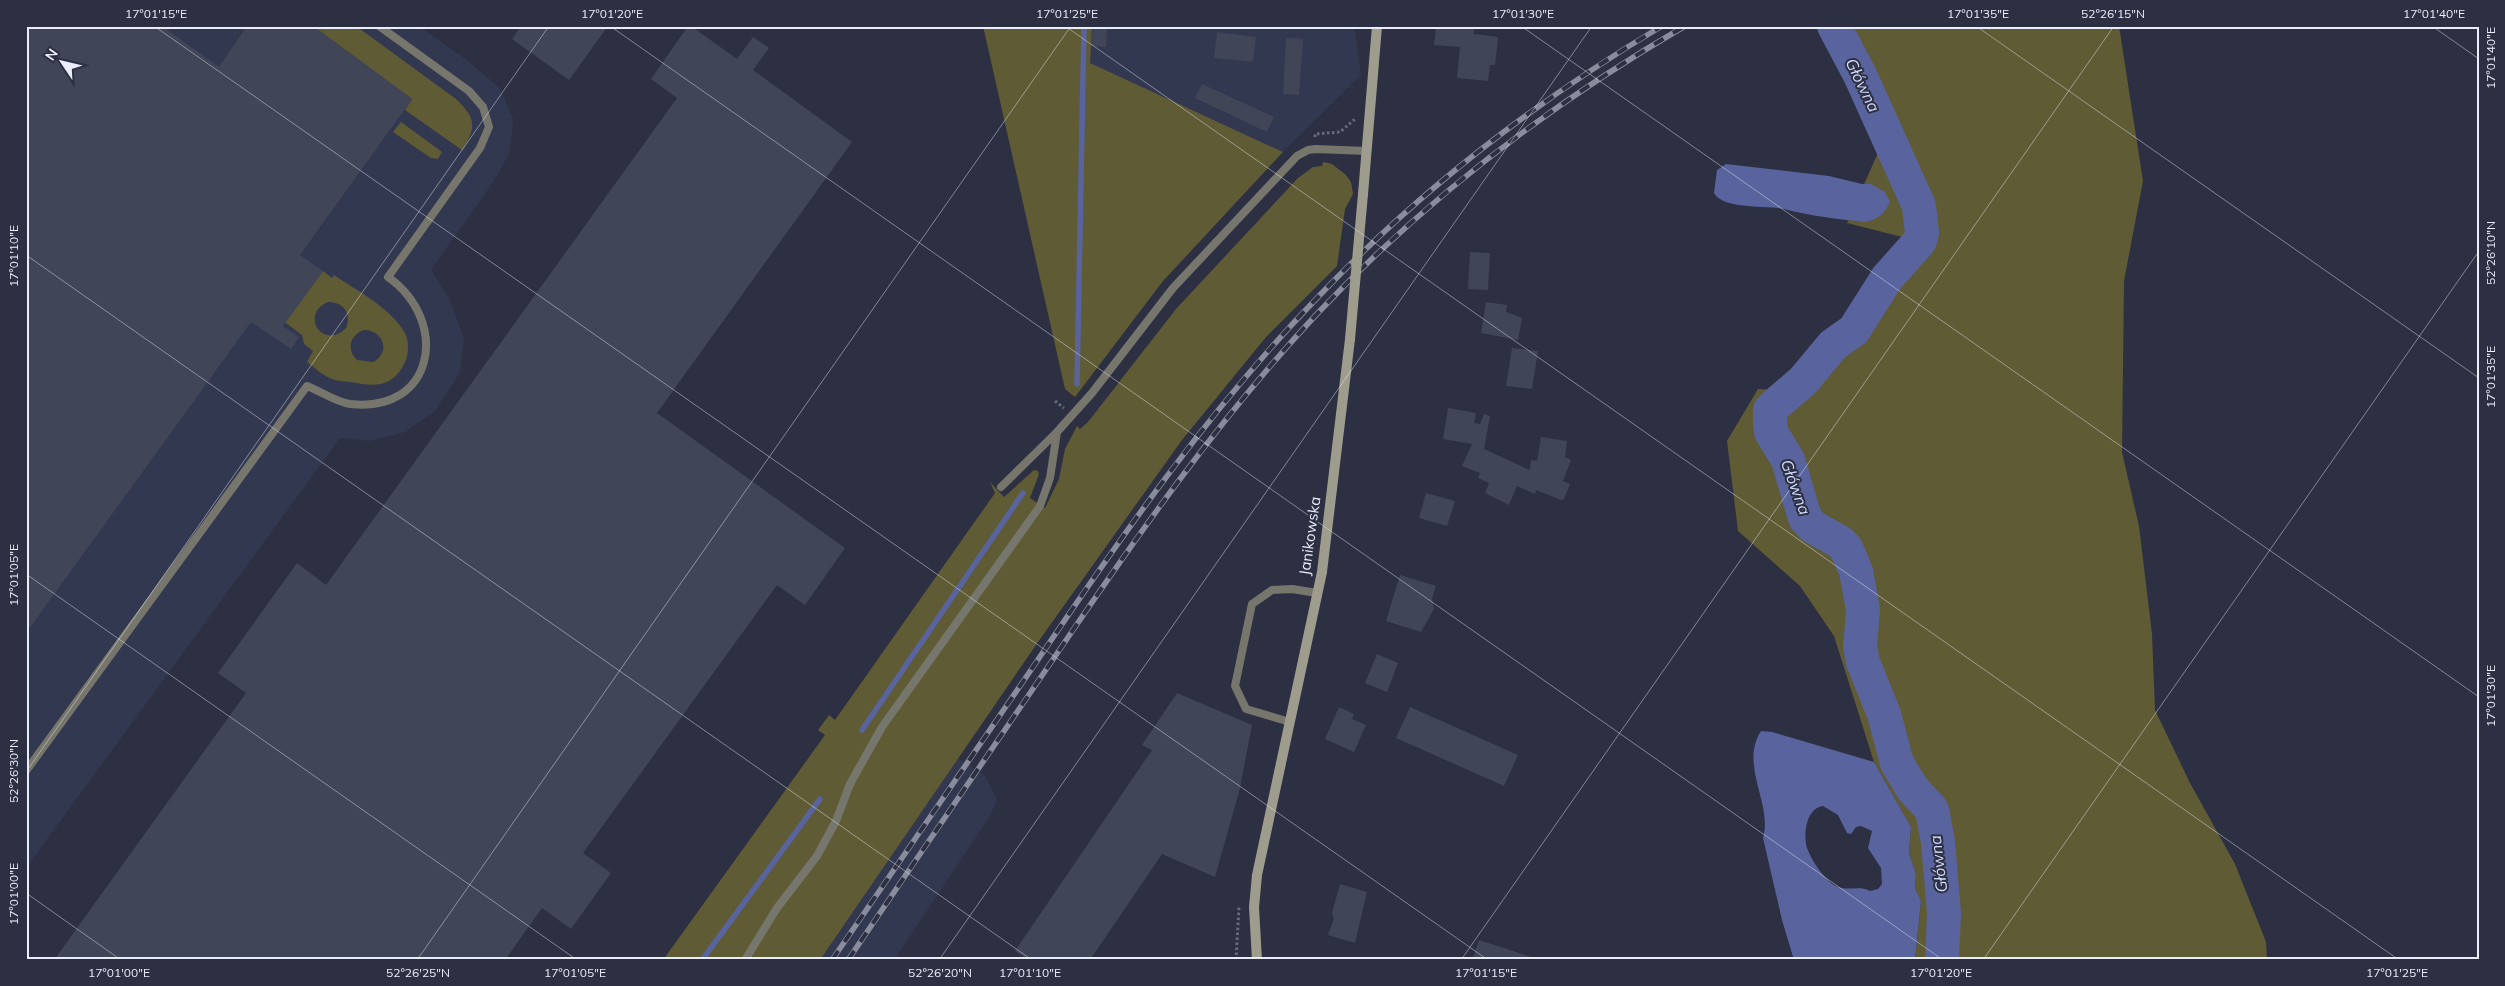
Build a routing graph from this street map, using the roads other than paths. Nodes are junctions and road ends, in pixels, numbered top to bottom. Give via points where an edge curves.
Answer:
1 (379, 26) edge
2 (1377, 26) edge
3 (1366, 151) junction
4 (1057, 432) junction
5 (1001, 487) dead end
6 (1317, 592) junction
7 (1290, 722) junction
8 (26, 772) edge
9 (745, 960) edge
10 (1257, 960) edge

1 - 8 lane via 469,91 483,107 488,127 480,148 388,277 404,288 420,314 427,331 425,366 404,393 378,404 348,404 308,386
2 - 3 street, Janikowska
3 - 4 lane via 1316,149 1297,156 1173,288 1092,393
3 - 6 street, Janikowska, bridge via 1350,339
4 - 5 lane
4 - 9 lane via 1050,478 1040,506 882,727 850,784 836,821 817,856 777,908
6 - 7 street, Janikowska
6 - 7 lane via 1272,590 1252,604 1235,686 1246,710
7 - 10 street, Janikowska via 1257,875 1254,907

